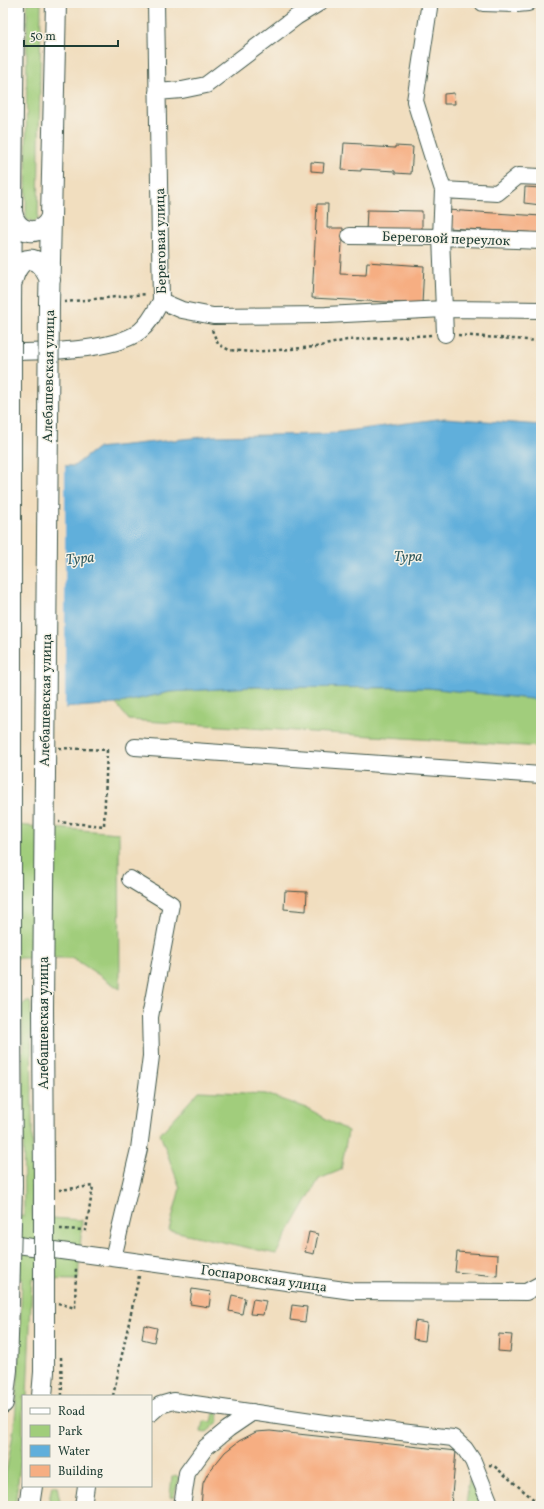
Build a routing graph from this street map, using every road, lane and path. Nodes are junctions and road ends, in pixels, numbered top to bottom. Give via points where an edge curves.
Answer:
1 (14, 3) edge
2 (56, 3) edge
3 (156, 3) edge
4 (319, 3) edge
5 (428, 3) edge
6 (483, 3) edge
7 (528, 3) edge
8 (157, 92) junction
9 (541, 177) edge
10 (443, 190) junction
11 (12, 212) junction
12 (51, 217) junction
13 (350, 236) dead end
14 (442, 238) junction
15 (541, 242) edge
16 (50, 280) junction
17 (11, 283) junction
18 (155, 297) junction
19 (56, 302) junction
20 (444, 309) junction
21 (541, 310) edge
22 (211, 328) dead end
23 (445, 334) junction
24 (541, 341) edge
25 (3, 352) edge
26 (135, 747) dead end
27 (55, 748) dead end
28 (541, 775) edge
29 (57, 822) dead end
30 (130, 879) dead end
31 (93, 1186) dead end
32 (51, 1190) junction
33 (3, 1243) edge
34 (113, 1258) junction
35 (142, 1262) junction
36 (541, 1284) edge
37 (50, 1303) junction
38 (75, 1308) dead end
39 (42, 1395) edge
40 (113, 1395) edge
41 (3, 1403) edge
42 (152, 1412) edge
43 (253, 1412) junction
44 (473, 1461) junction
45 (32, 1487) edge
46 (86, 1487) edge
47 (541, 1503) edge
48 (29, 1506) edge
49 (83, 1506) edge
50 (182, 1506) edge
51 (490, 1506) edge

1 - 11 main road
2 - 12 main road, Алебашевская улица
3 - 8 street, Береговая улица
4 - 8 street via 296,17 206,85
5 - 10 street via 415,101
6 - 7 street
8 - 18 street, Береговая улица
9 - 10 street via 518,176 497,193
10 - 14 street
11 - 12 main road via 19,227 26,230 36,231 43,228
11 - 17 main road
12 - 16 main road, Алебашевская улица
13 - 14 street, Береговой переулок
14 - 15 street, Береговой переулок
14 - 20 street
16 - 17 main road via 42,264 26,260 17,266
16 - 19 main road, Алебашевская улица
17 - 41 main road, bridge via 12,1185 10,1302
18 - 19 path
18 - 20 street via 182,310 213,316 326,315
18 - 25 street, Береговая улица via 150,321 127,339 106,345 42,352
19 - 32 main road, Алебашевская улица, bridge via 43,1008
20 - 21 street
20 - 23 street
22 - 23 path via 218,344 229,350 253,352 316,346 347,340
23 - 24 path
26 - 28 street
27 - 29 path via 107,750 104,826
30 - 34 street via 171,904 150,1017 151,1056 139,1149
31 - 32 path
32 - 37 main road, Алебашевская улица, bridge
33 - 34 street, Госпаровская улица
34 - 35 street, Госпаровская улица
35 - 36 street, Госпаровская улица via 352,1291 526,1292
35 - 40 path
37 - 38 path
37 - 39 main road, Алебашевская улица
42 - 43 street via 160,1405 174,1401
43 - 44 street via 453,1438
43 - 50 street via 206,1447 187,1473
44 - 47 path via 494,1466
44 - 51 street
45 - 48 main road
46 - 49 street

